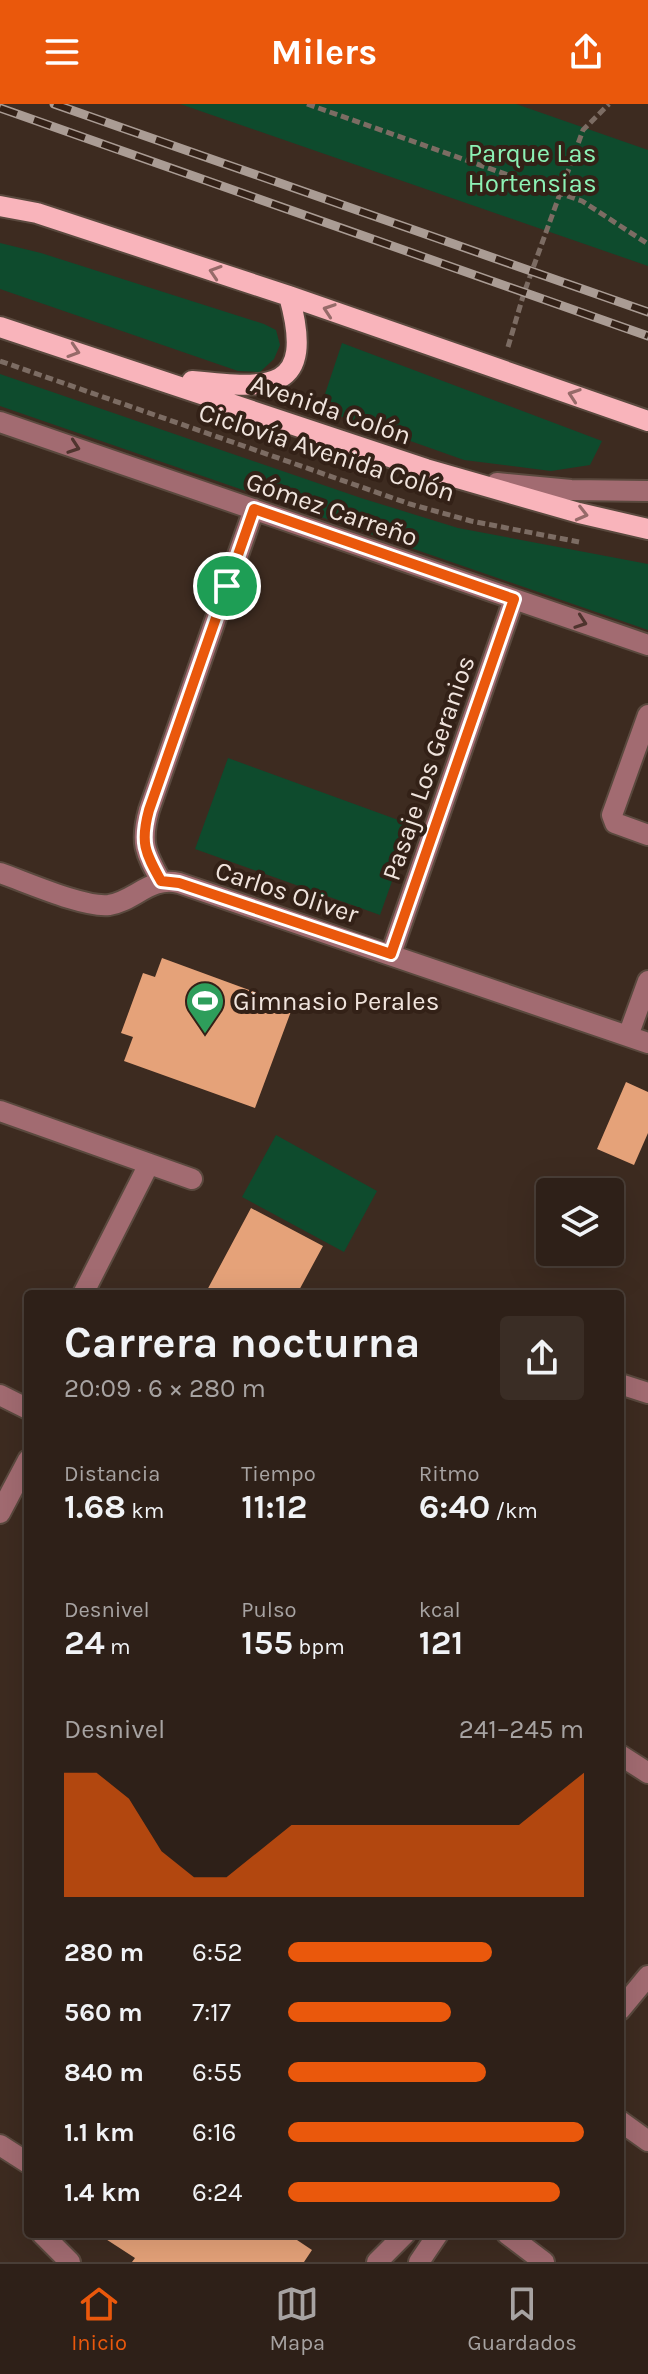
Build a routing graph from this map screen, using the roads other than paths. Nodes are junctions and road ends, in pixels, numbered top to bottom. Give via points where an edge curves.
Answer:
1 (0, 206) edge
2 (289, 296) junction
3 (0, 327) edge
4 (154, 377) junction
5 (648, 421) edge
6 (0, 422) edge
7 (426, 469) junction
8 (648, 491) edge
9 (254, 509) junction
10 (648, 529) edge
11 (514, 599) junction
12 (648, 645) edge
13 (648, 715) edge
14 (648, 835) edge
15 (0, 873) edge
16 (161, 881) junction
17 (391, 954) junction
18 (648, 981) edge
19 (628, 1036) junction
20 (648, 1043) edge
21 (0, 1111) edge
22 (149, 1164) junction
23 (192, 1179) dead end
24 (85, 1290) edge
25 (624, 1385) edge
26 (648, 1393) edge
27 (0, 1395) edge
28 (24, 1407) edge
29 (24, 1468) edge
30 (0, 1513) edge
31 (624, 1758) edge
32 (648, 1773) edge
33 (648, 1976) edge
34 (624, 2005) edge
35 (624, 2124) edge
36 (648, 2141) edge
37 (0, 2145) edge
38 (24, 2160) edge
39 (46, 2238) edge
40 (401, 2238) edge
41 (435, 2238) edge
42 (512, 2238) edge
43 (70, 2262) edge
44 (377, 2262) edge
45 (419, 2262) edge
46 (544, 2262) edge

2 -> 1 main road via 37,213
2 - 4 main road via 298,331 295,361 272,383
5 -> 2 main road
3 -> 4 main road, Avenida Colón
4 - 7 main road, Avenida Colón
6 -> 9 street, Gómez Carreño
7 - 8 street via 522,486
7 -> 10 main road, Avenida Colón
9 - 11 street, Gómez Carreño
9 - 16 street via 144,830 145,852
11 -> 12 street, Gómez Carreño
11 - 17 street, Pasaje Los Geranios
13 - 14 street via 612,820
15 - 16 street via 94,905 120,902
16 - 17 street, Carlos Oliver
17 - 19 street, Carlos Oliver
18 - 19 street
19 - 20 street, Carlos Oliver
21 - 22 street
22 - 23 street
22 - 24 street
25 - 26 street
27 - 28 street
29 - 30 street
31 - 32 street
33 - 34 street
35 - 36 street
37 - 38 street
39 - 43 street
40 - 44 street
41 - 45 street
42 - 46 street

